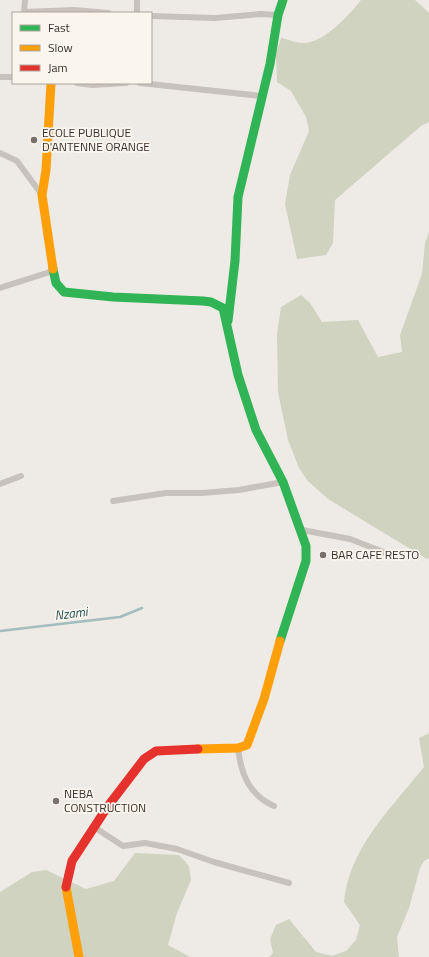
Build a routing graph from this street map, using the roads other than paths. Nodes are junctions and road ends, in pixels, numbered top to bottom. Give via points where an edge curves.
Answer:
1 (25, 0) edge
2 (137, 0) edge
3 (283, 0) edge
4 (24, 12) edge
5 (97, 12) edge
6 (137, 12) edge
7 (278, 15) junction
8 (152, 16) edge
9 (0, 77) edge
10 (12, 77) edge
11 (51, 84) edge
12 (84, 84) edge
13 (109, 84) edge
14 (149, 84) edge
15 (262, 96) junction
16 (0, 153) edge
17 (42, 195) junction
18 (53, 271) junction
19 (0, 288) edge
20 (228, 327) junction
21 (20, 476) dead end
22 (283, 482) junction
23 (0, 484) edge
24 (113, 501) dead end
25 (302, 530) junction
26 (391, 555) dead end
27 (238, 748) junction
28 (274, 806) dead end
29 (94, 827) junction
30 (289, 883) dead end
31 (79, 957) edge

1 - 4 street
2 - 6 street
3 - 7 street
4 - 5 street
7 - 8 street via 215,18
7 - 15 street
9 - 10 street
11 - 17 street
12 - 13 street
14 - 15 street
15 - 20 street via 238,197
16 - 17 street via 17,161
17 - 18 street
18 - 19 street
18 - 20 street via 56,283 64,292 211,302 222,308
20 - 22 street via 238,375 256,430
21 - 23 street
22 - 24 street via 239,490 166,493
22 - 25 street
25 - 26 street via 350,539
25 - 27 street via 306,561 282,632 264,699 248,742
27 - 28 street via 246,781 263,801
27 - 29 street via 156,751 150,754
29 - 30 street via 123,846 145,843 177,849
29 - 31 street via 72,861 66,888

